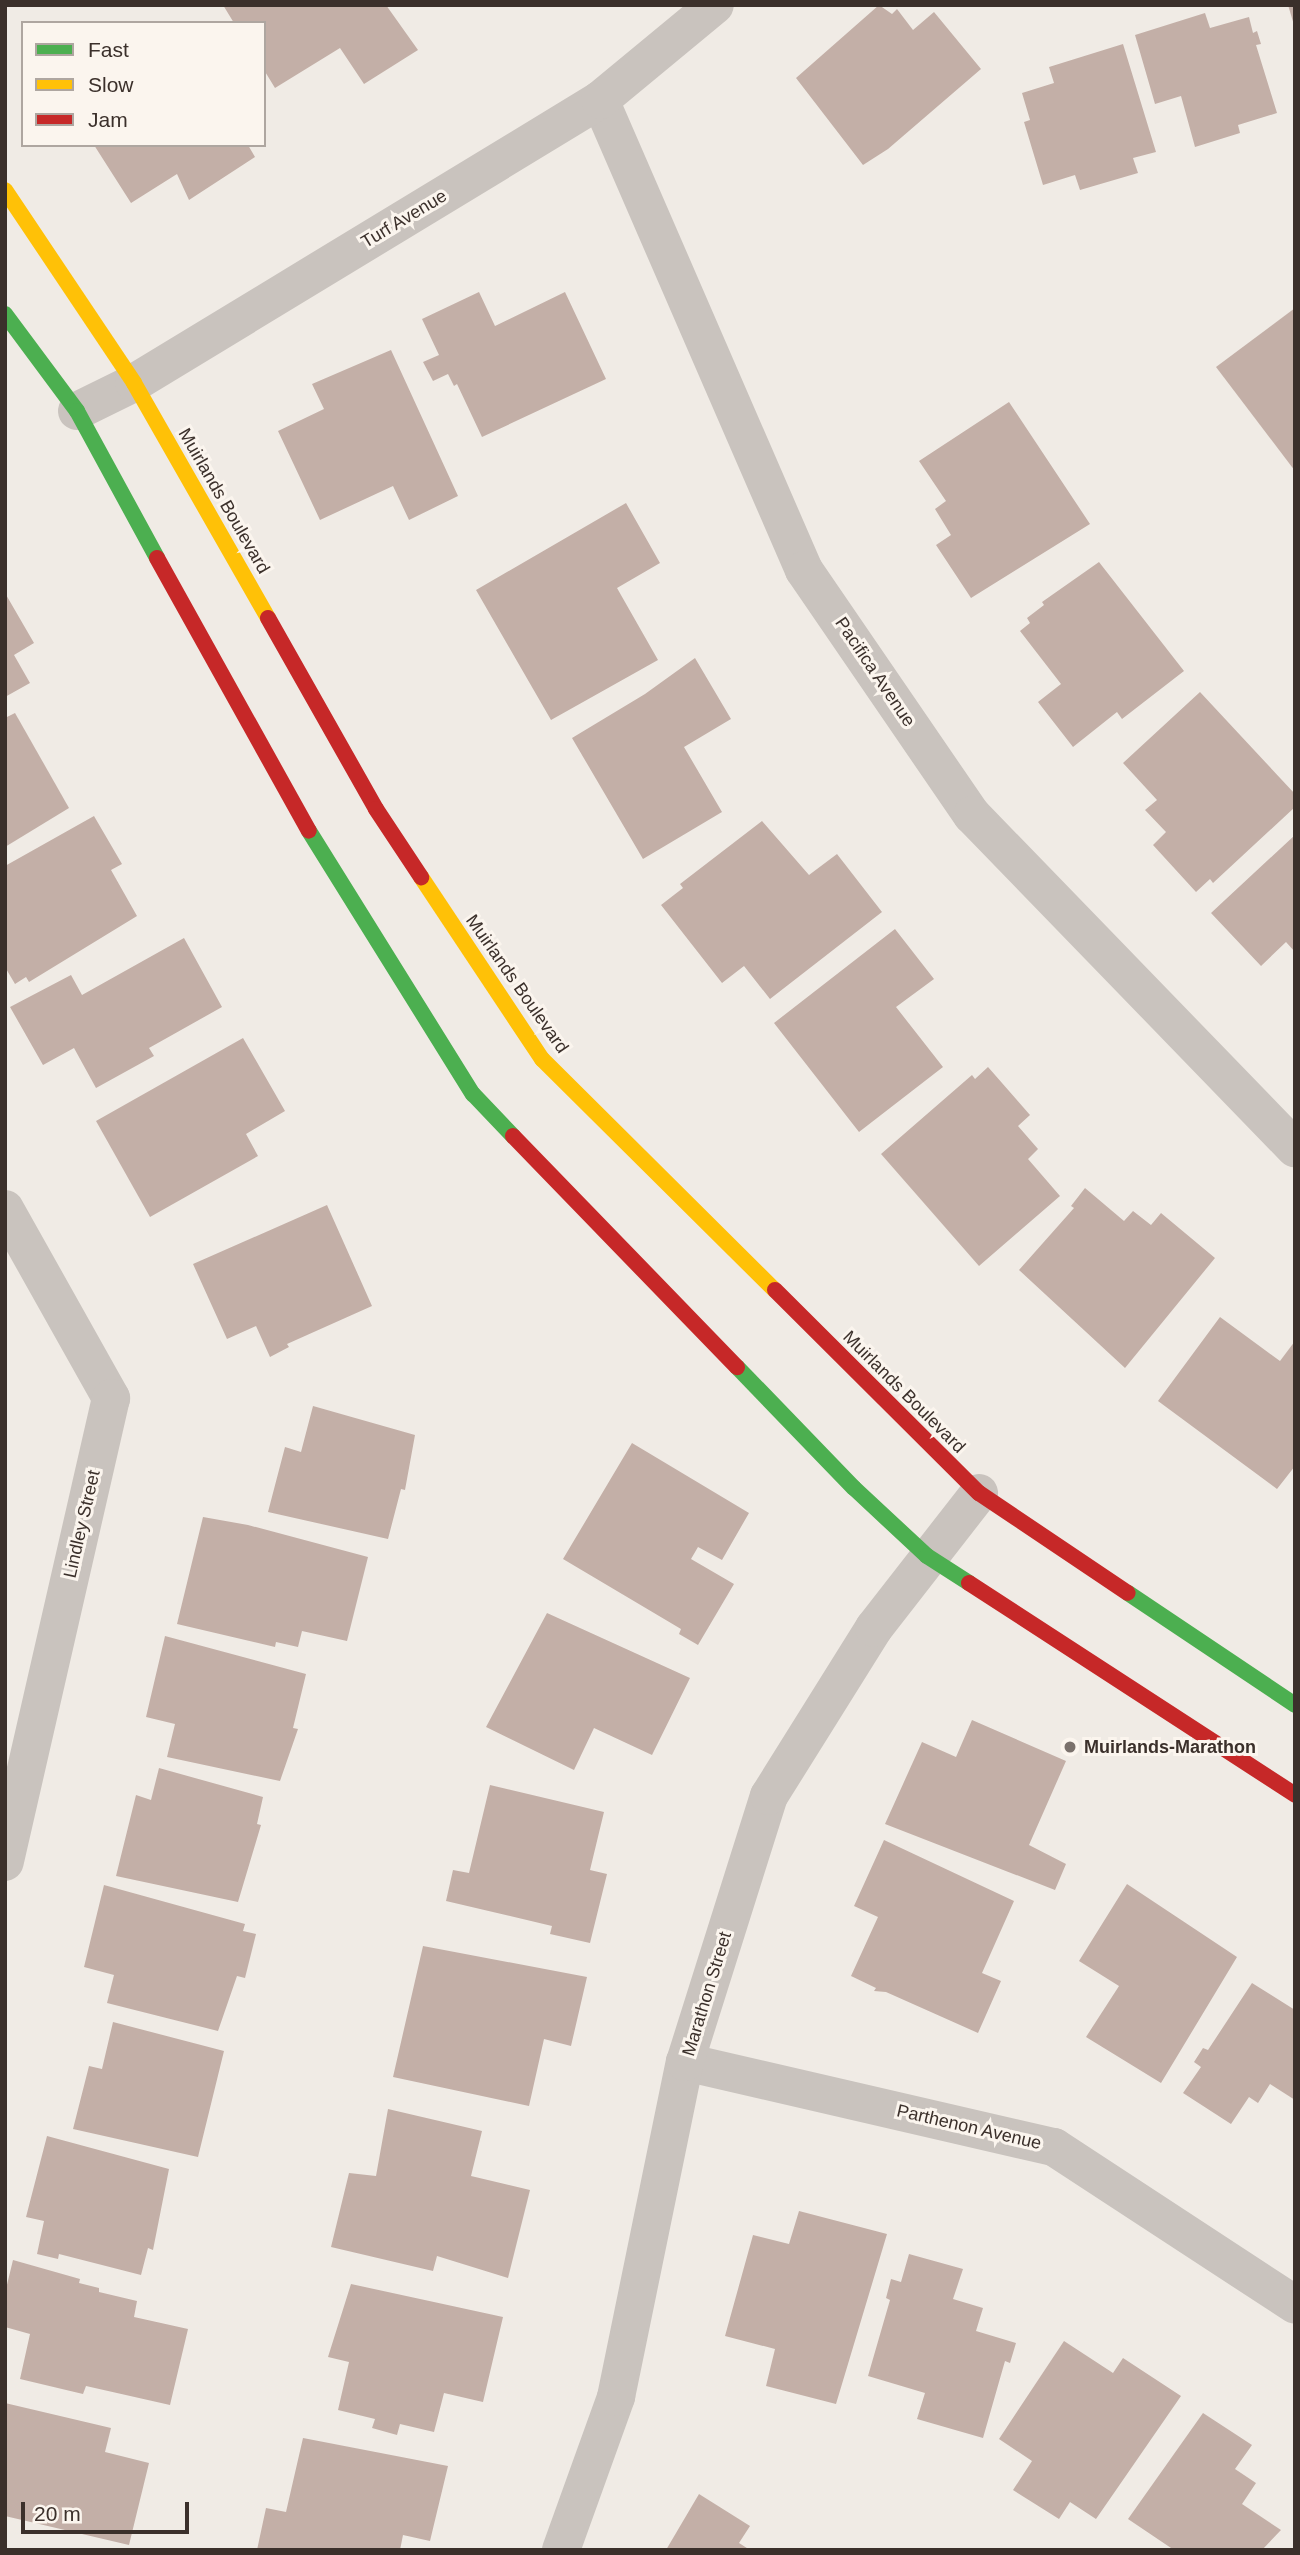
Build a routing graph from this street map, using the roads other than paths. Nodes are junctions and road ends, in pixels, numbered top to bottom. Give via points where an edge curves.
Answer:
1 (715, 5) edge
2 (600, 100) junction
3 (5, 190) edge
4 (5, 314) edge
5 (134, 383) junction
6 (77, 411) junction
7 (1295, 1148) edge
8 (5, 1209) edge
9 (979, 1493) junction
10 (928, 1556) junction
11 (1295, 1705) edge
12 (1295, 1795) edge
13 (5, 1862) edge
14 (685, 2062) junction
15 (1295, 2305) edge
16 (561, 2550) edge

1 - 2 street, Turf Avenue
2 - 5 street, Turf Avenue
2 - 7 street, Pacifica Avenue via 804,570 972,815
3 - 5 main road, Muirlands Boulevard
4 - 6 main road
5 - 6 street, Turf Avenue
5 - 9 main road, Muirlands Boulevard via 376,809 542,1059
6 - 10 main road via 278,781 474,1094 854,1488
8 - 13 street, Lindley Street via 111,1398
9 - 10 street, Marathon Street
9 - 11 main road, Muirlands Boulevard
10 - 12 main road
10 - 14 street, Marathon Street via 874,1628 769,1796
14 - 15 street, Parthenon Avenue via 1054,2147
14 - 16 street, Marathon Street via 616,2397

